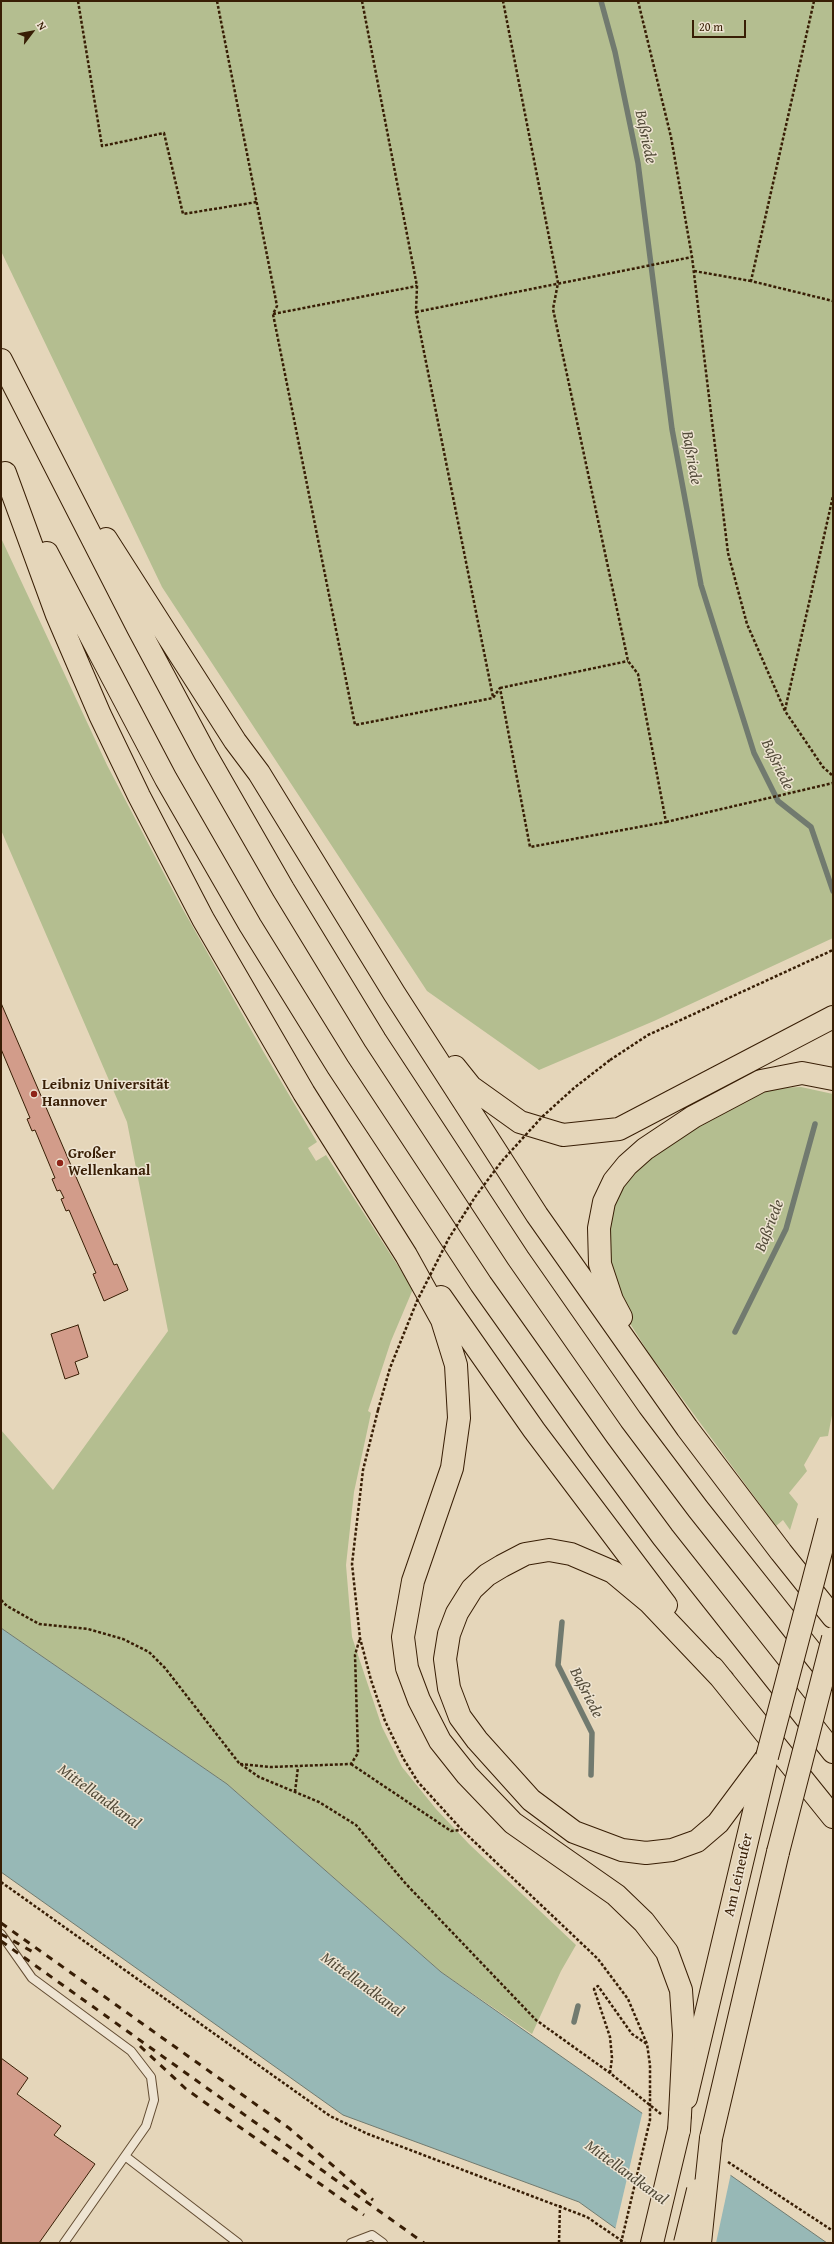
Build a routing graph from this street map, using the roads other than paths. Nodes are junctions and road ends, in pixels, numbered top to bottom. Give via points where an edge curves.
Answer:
1 (1, 360) edge
2 (30, 420) junction
3 (3, 468) edge
4 (394, 993) junction
5 (833, 1017) edge
6 (833, 1079) edge
7 (368, 1192) junction
8 (687, 1428) junction
9 (831, 1515) edge
10 (833, 1617) edge
11 (833, 1638) edge
12 (833, 1679) edge
13 (722, 1680) junction
14 (833, 1752) edge
15 (767, 1757) junction
16 (833, 1817) edge
17 (1, 1934) edge
18 (680, 2121) junction
19 (711, 2138) junction
20 (125, 2156) junction
21 (64, 2243) edge
22 (238, 2243) edge
23 (351, 2243) edge
24 (383, 2243) edge
25 (652, 2243) edge
26 (685, 2243) edge
27 (700, 2243) edge

1 - 2 highway
2 - 4 highway via 235,741 267,786
2 - 12 highway via 206,755 283,889 375,1040 518,1258 631,1420
3 - 7 highway via 57,615 100,715 139,796 203,919 304,1092
3 - 14 highway via 166,779 250,925 338,1067 481,1284 598,1449 673,1549
4 - 5 highway via 471,1087 520,1122 563,1135 619,1129
4 - 8 highway via 537,1215
6 - 8 highway via 802,1073 761,1080 693,1117 645,1149 626,1165 614,1181 604,1202 599,1228 600,1264 612,1300 632,1339
7 - 13 highway via 534,1430
7 - 18 highway via 442,1320 456,1365 460,1418 452,1468 413,1581 403,1637 407,1668 419,1700 440,1741 467,1775 513,1823 616,1895 644,1922 667,1952 681,1990 684,2035
8 - 10 highway
9 - 15 highway, Am Leineufer, bridge
11 - 19 highway, bridge via 778,1852
13 - 15 highway via 649,1602 613,1572 571,1554 549,1550 525,1554 487,1575 472,1589 457,1613 449,1634 445,1659 449,1688 460,1717 477,1740 531,1800 574,1832 622,1850 646,1853 672,1850 697,1841 718,1823
13 - 16 highway
15 - 18 highway, Am Leineufer
17 - 20 lane via 32,1978 130,2051 151,2077 154,2100 146,2126
18 - 25 highway, Am Leineufer
19 - 26 highway, bridge
19 - 27 highway, bridge
20 - 21 lane
20 - 22 lane
23 - 24 lane via 372,2235

